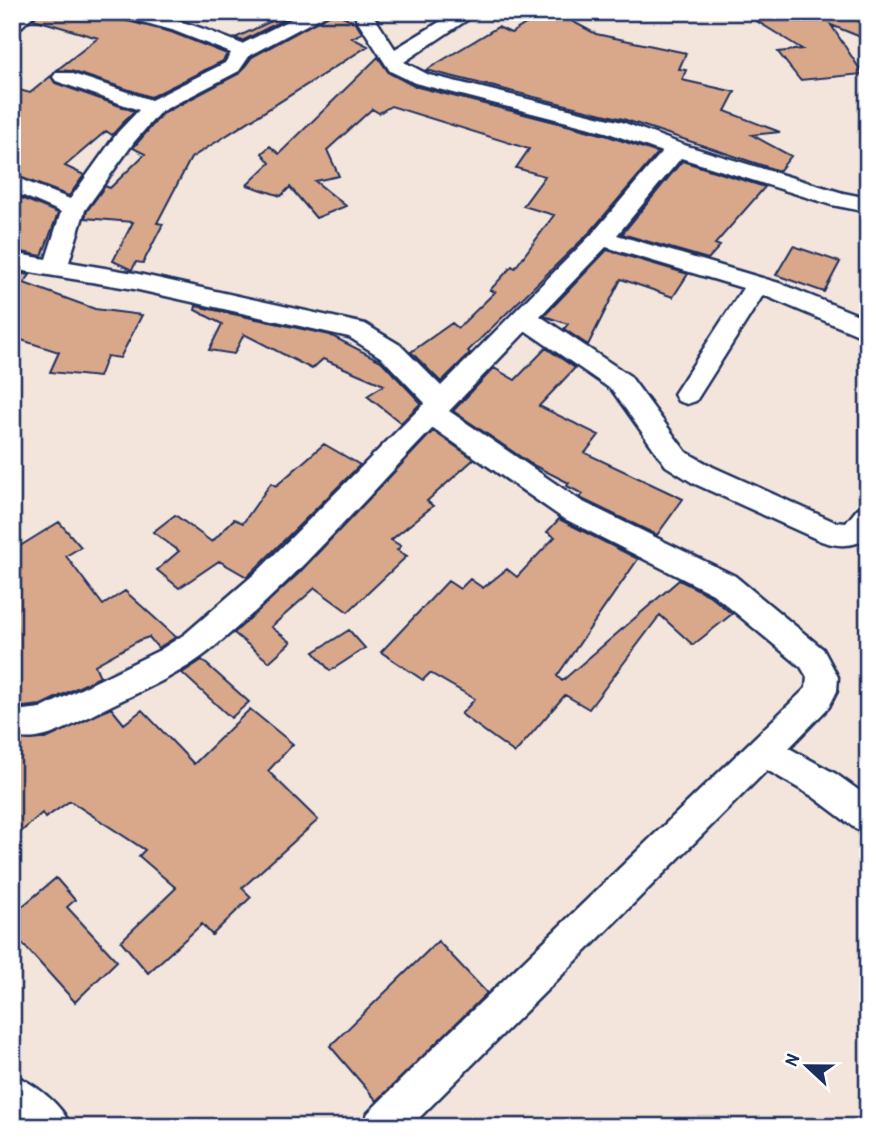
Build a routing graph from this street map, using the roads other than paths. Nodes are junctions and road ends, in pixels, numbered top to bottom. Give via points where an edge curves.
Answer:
1 (28, 12) edge
2 (127, 12) edge
3 (322, 12) edge
4 (361, 12) edge
5 (470, 12) edge
6 (12, 25) edge
7 (243, 51) junction
8 (392, 60) junction
9 (63, 77) dead end
10 (153, 108) junction
11 (676, 150) junction
12 (12, 183) edge
13 (868, 205) edge
14 (74, 209) junction
15 (601, 238) junction
16 (12, 261) edge
17 (55, 269) junction
18 (757, 285) junction
19 (523, 317) junction
20 (868, 330) edge
21 (687, 394) dead end
22 (435, 407) junction
23 (868, 516) edge
24 (12, 721) edge
25 (765, 751) junction
26 (868, 818) edge
27 (12, 1094) edge
28 (51, 1127) edge
29 (382, 1127) edge

1 - 6 street
2 - 7 street
3 - 7 street
4 - 8 street
5 - 8 street
7 - 10 street via 232,67
8 - 11 street via 407,72 437,84 614,127
9 - 10 street
10 - 14 street
11 - 13 street
11 - 15 street
12 - 14 street
14 - 17 street
15 - 18 street
15 - 19 street
16 - 17 street
17 - 22 street via 134,281 356,330 388,348
18 - 20 street via 822,305
18 - 21 street
19 - 22 street
19 - 23 street via 621,383 676,459 703,475 831,533 856,533
22 - 24 street via 270,579 196,643 46,722 22,725
22 - 25 street via 571,509 724,585 811,658 823,673 824,685 818,697
25 - 26 street via 824,785
25 - 29 street
27 - 28 street

